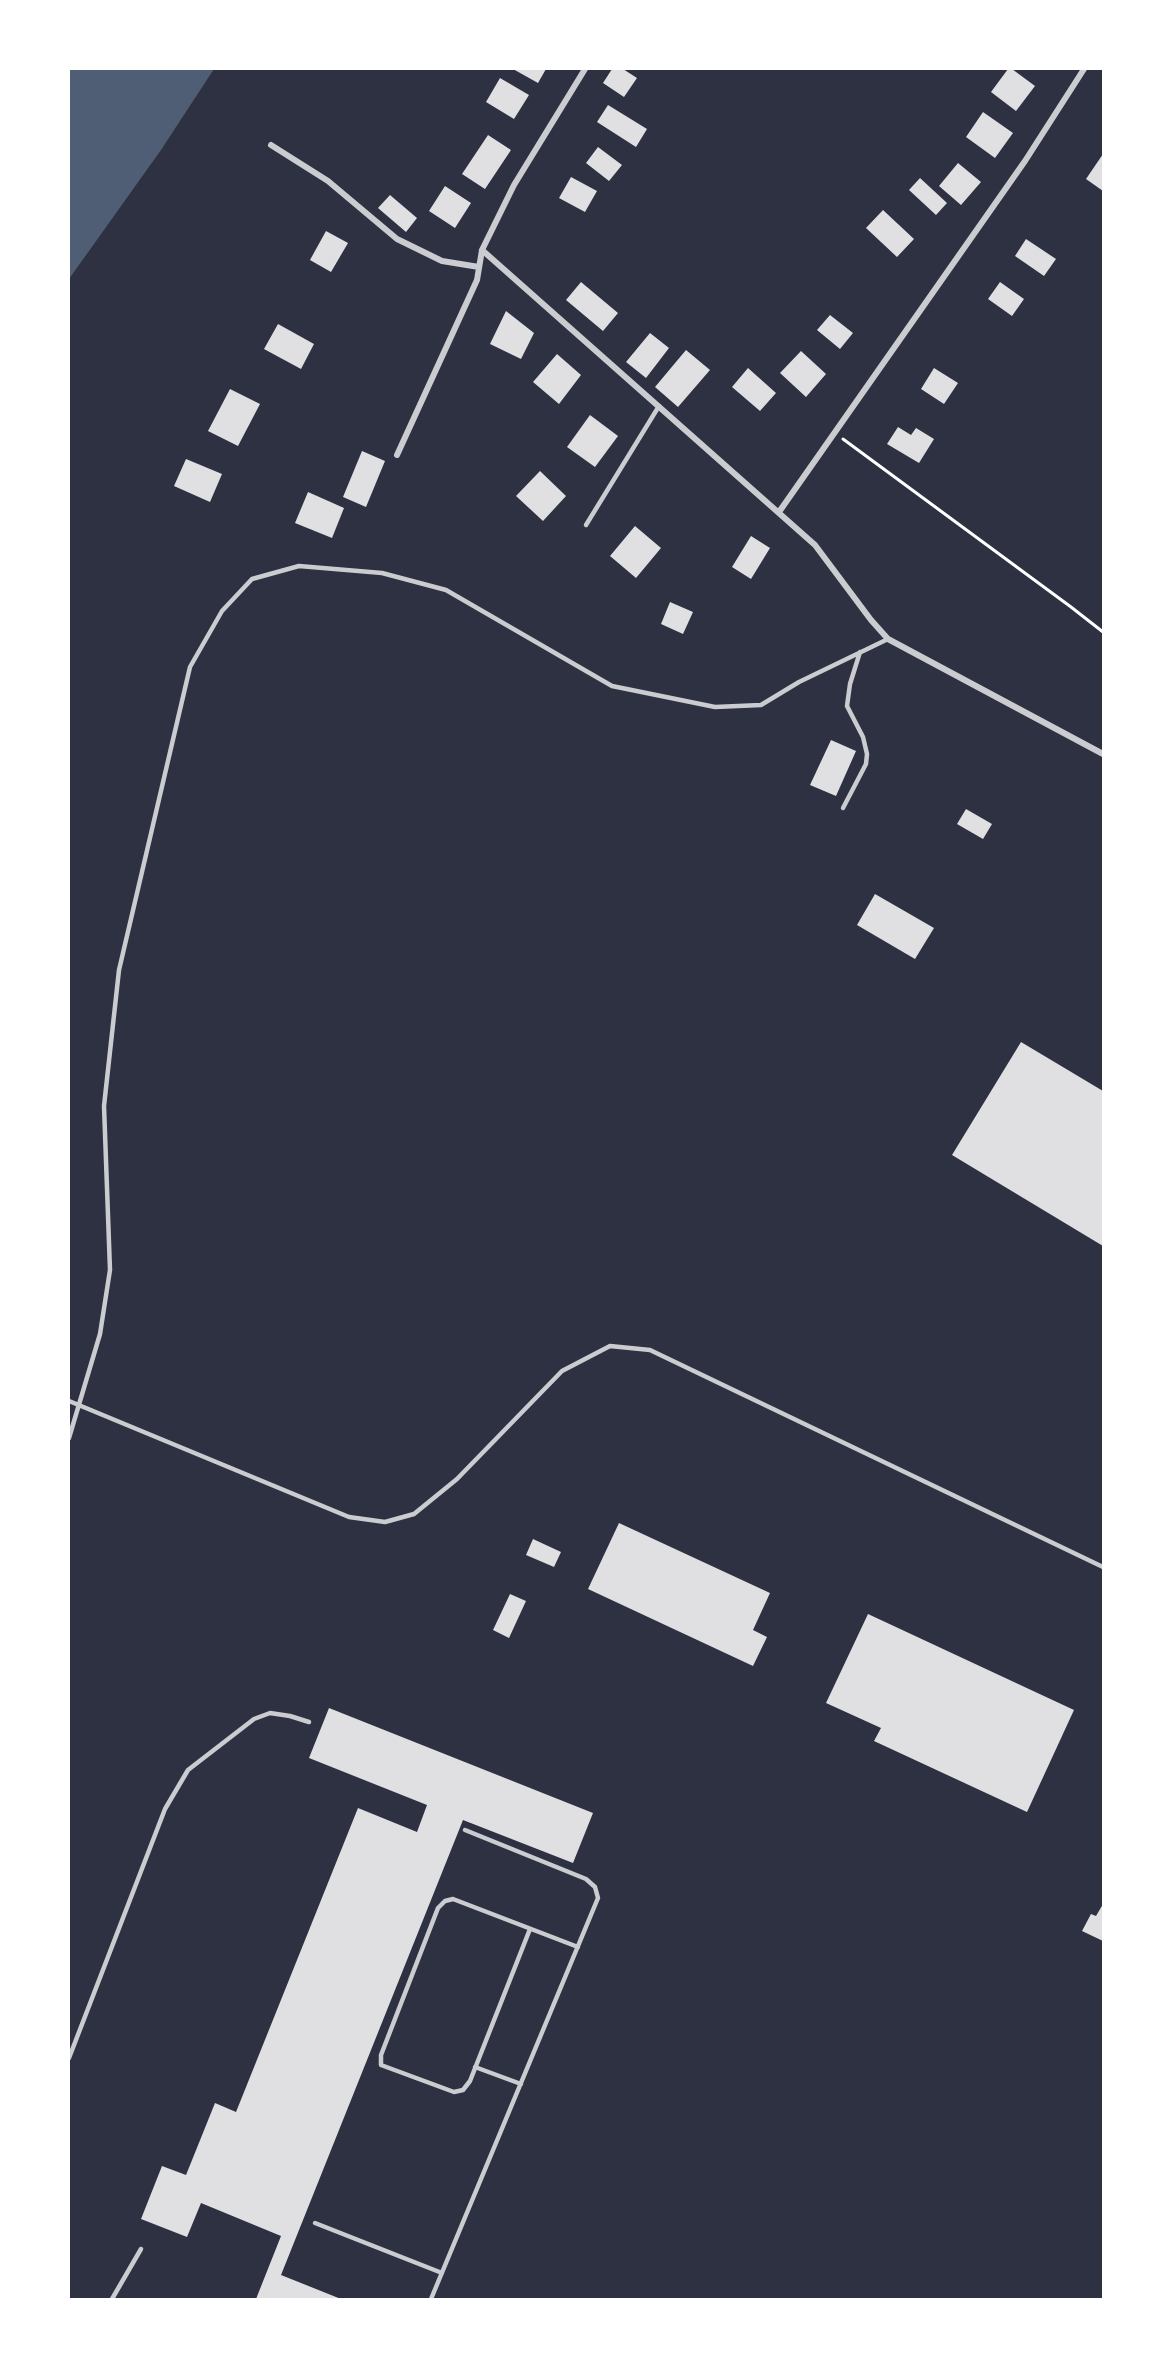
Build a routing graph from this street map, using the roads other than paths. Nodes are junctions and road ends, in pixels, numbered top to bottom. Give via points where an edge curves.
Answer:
1 (585, 69) edge
2 (1084, 69) edge
3 (271, 145) dead end
4 (482, 250) junction
5 (479, 267) junction
6 (659, 406) junction
7 (397, 455) dead end
8 (779, 512) junction
9 (586, 525) dead end
10 (888, 639) junction
11 (860, 652) junction
12 (1103, 754) edge
13 (843, 808) dead end
14 (69, 1401) edge
15 (79, 1405) junction
16 (69, 1438) edge
17 (1103, 1567) edge
18 (309, 1722) dead end
19 (465, 1830) dead end
20 (530, 1929) junction
21 (578, 1947) junction
22 (69, 2058) edge
23 (475, 2067) junction
24 (521, 2084) junction
25 (315, 2223) dead end
26 (141, 2249) dead end
27 (442, 2273) junction
28 (112, 2299) edge
29 (431, 2299) edge

1 - 4 street via 514,186
2 - 8 street via 1025,160
3 - 5 street via 328,181 397,240 442,261
4 - 5 street
4 - 6 street
5 - 7 street via 477,280
6 - 8 street
6 - 9 lane
8 - 10 street via 816,545
10 - 11 lane
10 - 12 street
11 - 13 lane via 847,706 863,737 866,764
11 - 15 lane via 761,705 715,707 612,686 436,587 382,573 299,566 252,579 222,611 190,667 119,970 104,1106 110,1270 100,1334
14 - 15 lane
15 - 16 lane
15 - 17 lane via 349,1517 385,1522 414,1514 457,1479 562,1371 610,1346 650,1350
18 - 22 lane via 270,1713 254,1719 188,1770 165,1809
19 - 21 lane via 561,1867 595,1887 598,1898
20 - 21 lane
20 - 23 lane
20 - 23 lane via 453,1899 445,1901 438,1908 381,2055 381,2065 454,2092 463,2090
21 - 24 lane
23 - 24 lane
24 - 27 lane
25 - 27 lane
26 - 28 lane
27 - 29 lane

